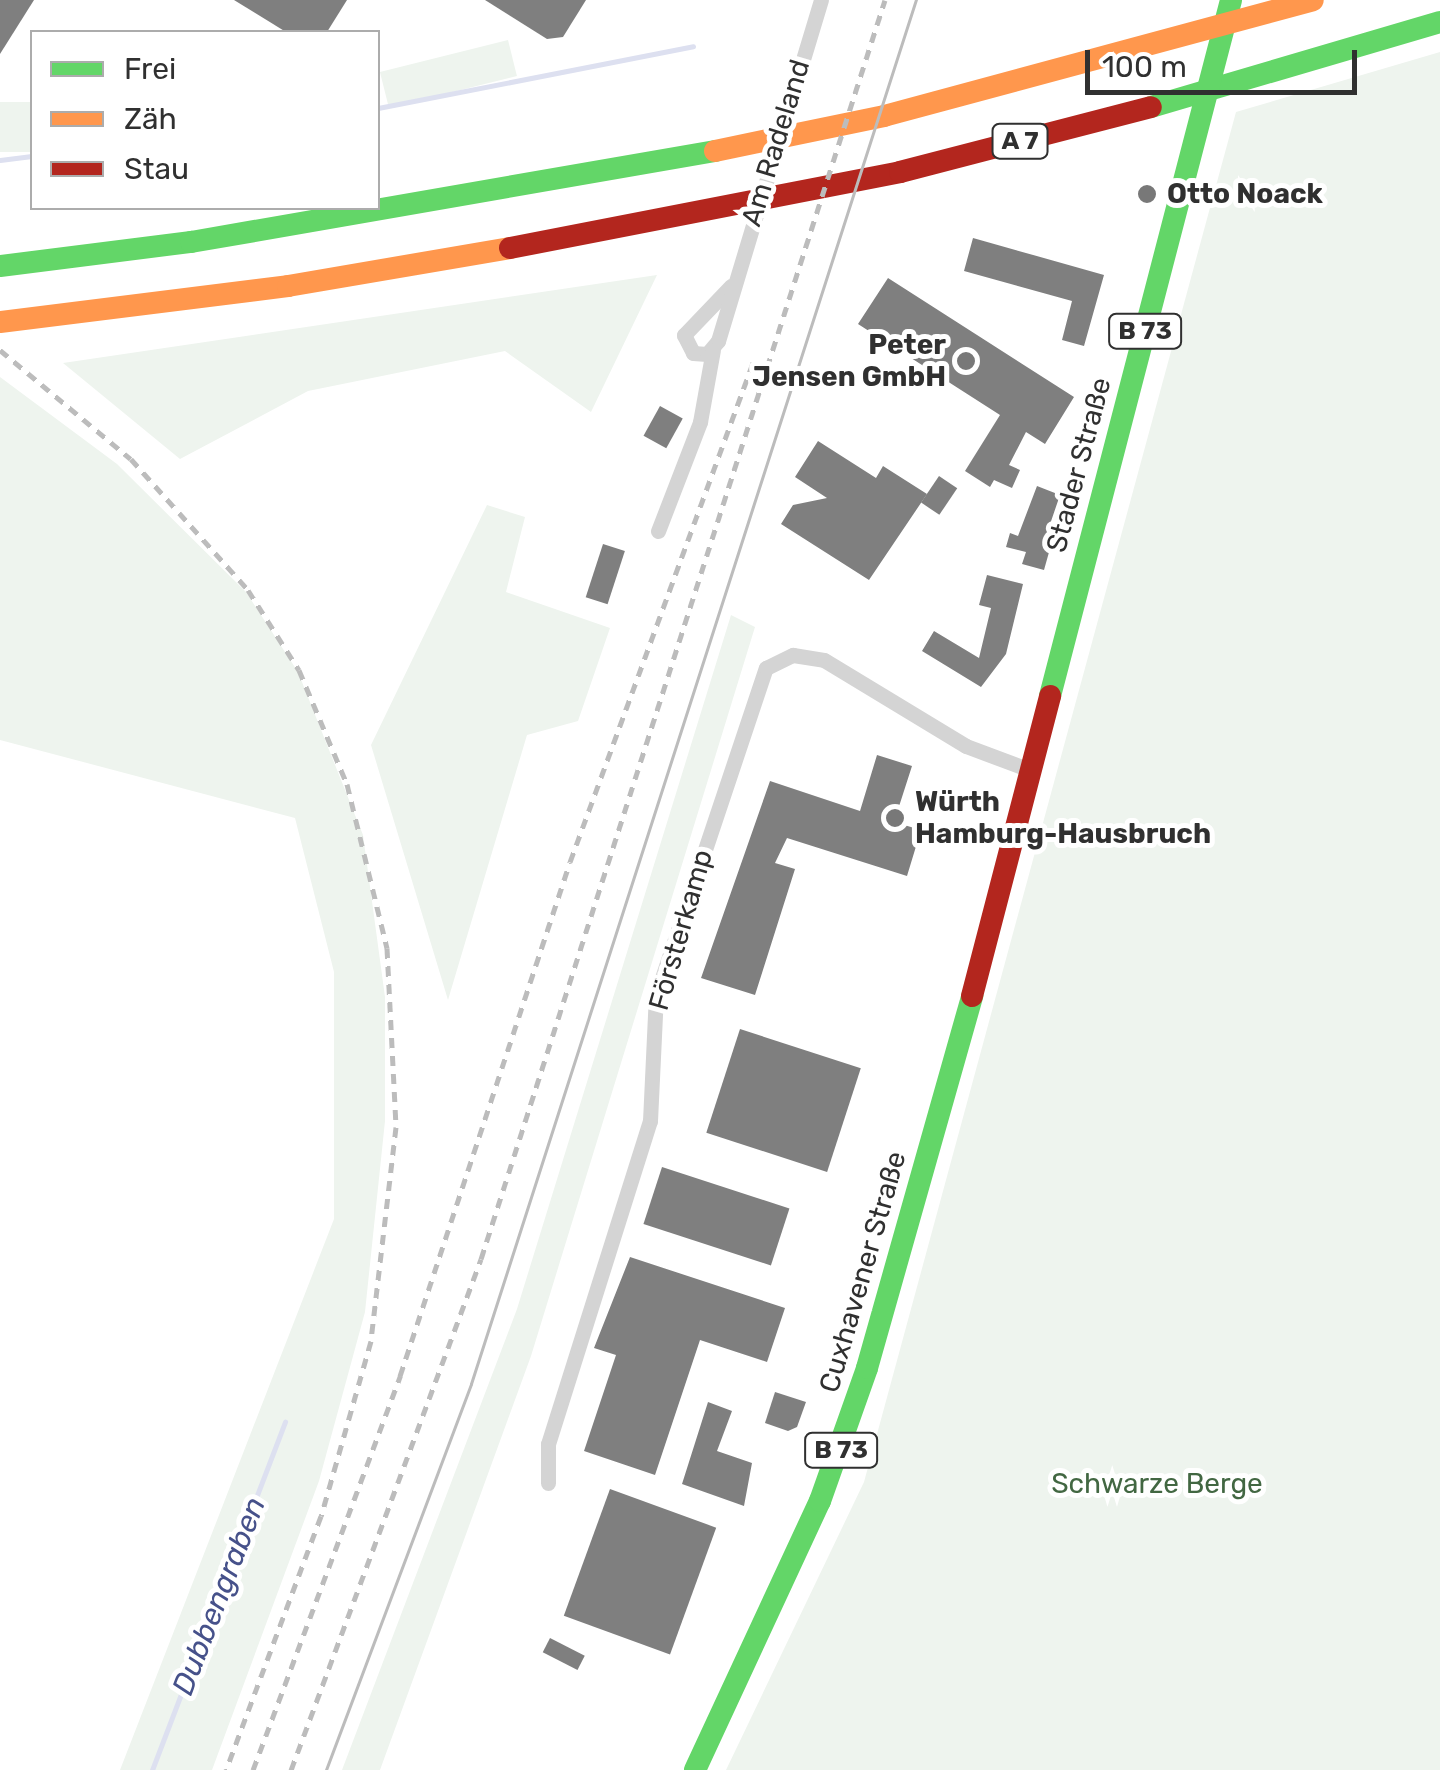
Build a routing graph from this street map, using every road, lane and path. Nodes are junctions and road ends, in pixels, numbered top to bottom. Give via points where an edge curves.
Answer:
1 (821, 0) edge
2 (1231, 0) edge
3 (1313, 0) edge
4 (1440, 22) edge
5 (0, 266) edge
6 (731, 286) junction
7 (0, 322) edge
8 (713, 350) junction
9 (658, 531) dead end
10 (1030, 770) junction
11 (548, 1483) dead end
12 (695, 1770) edge

1 - 6 street, Am Radeland
2 - 10 main road, Stader Straße / B 73
3 - 5 main road, A 7 via 884,116 714,151 415,206
4 - 7 main road, A 7 via 900,172 692,216 288,286
6 - 8 street, Am Radeland
6 - 8 street, Am Radeland via 684,334 692,353
8 - 9 street via 700,422
10 - 11 street, Försterkamp via 966,746 824,660 792,655 766,668 656,996 650,1121 548,1444
10 - 12 main road, Cuxhavener Straße / B 73 via 854,1414 802,1544

